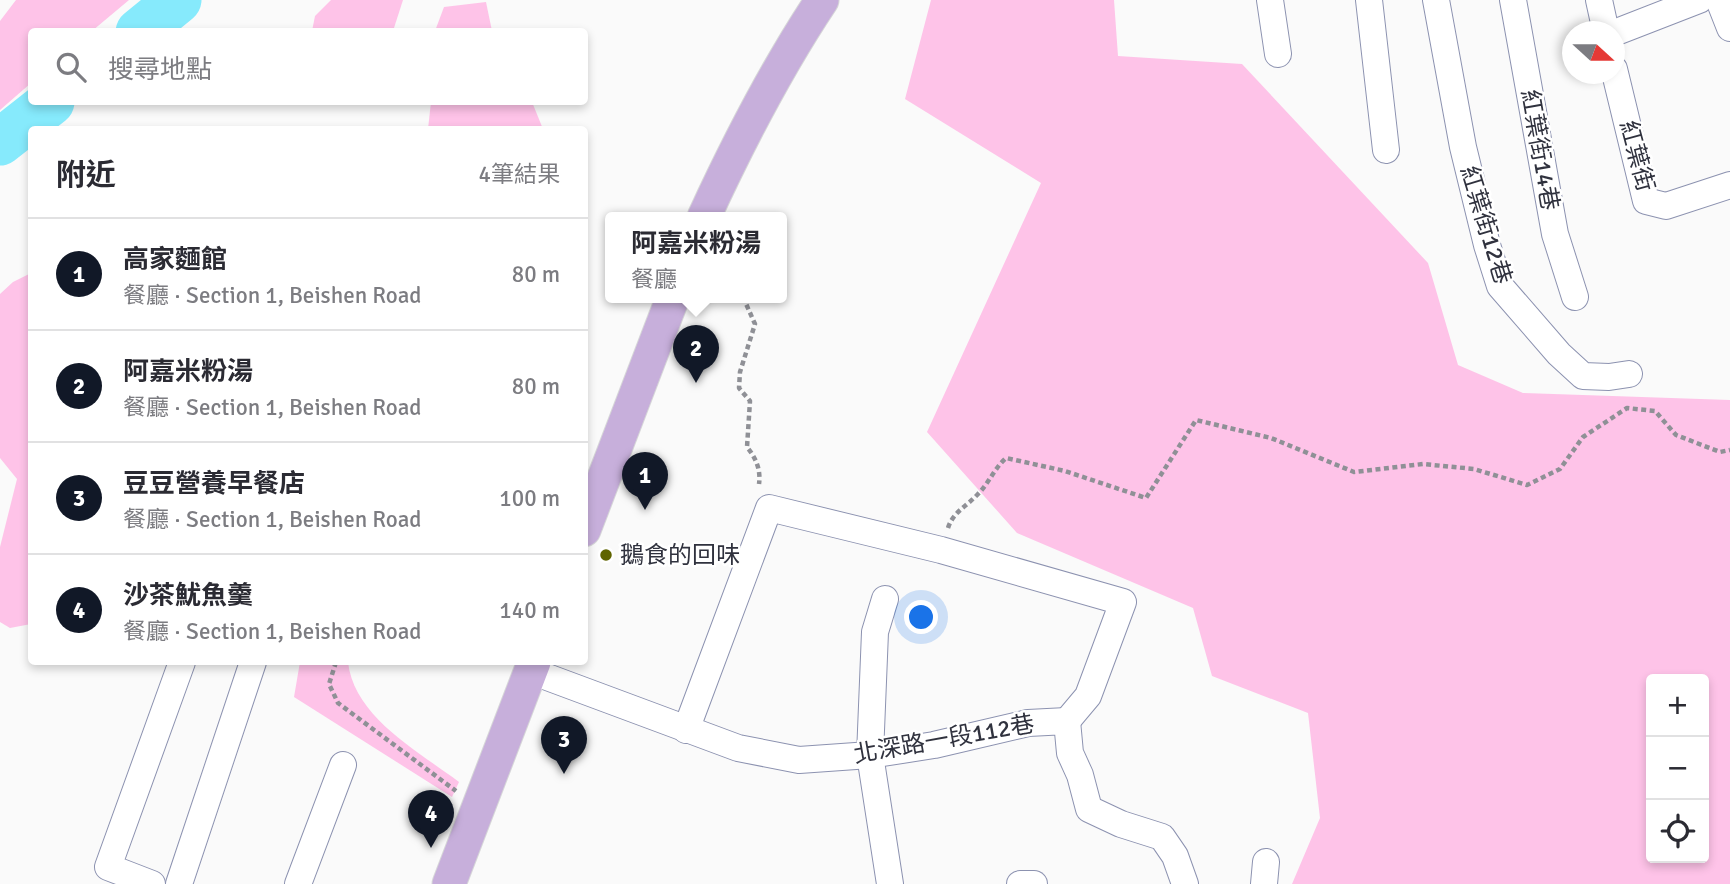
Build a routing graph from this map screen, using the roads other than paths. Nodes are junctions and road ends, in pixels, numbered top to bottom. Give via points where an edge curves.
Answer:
1 (822, 0) edge
2 (1270, 0) edge
3 (1369, 0) edge
4 (1436, 0) edge
5 (1513, 0) edge
6 (1599, 0) edge
7 (1699, 0) edge
8 (1719, 0) edge
9 (1604, 21) edge
10 (1730, 28) edge
11 (1625, 29) edge
12 (1278, 54) dead end
13 (1619, 84) edge
14 (1386, 149) dead end
15 (1730, 185) edge
16 (706, 212) edge
17 (1575, 297) dead end
18 (671, 303) edge
19 (1629, 374) dead end
20 (588, 520) edge
21 (885, 599) dead end
22 (181, 665) edge
23 (252, 665) edge
24 (532, 666) edge
25 (1067, 721) junction
26 (685, 730) junction
27 (870, 755) junction
28 (343, 765) dead end
29 (127, 877) edge
30 (179, 884) edge
31 (298, 884) edge
32 (449, 884) edge
33 (890, 884) edge
34 (1020, 884) edge
35 (1034, 884) edge
36 (1185, 884) edge

1 - 16 main road via 741,137
2 - 12 street
3 - 14 street
4 - 19 street, 紅葉街12巷 via 1463,147 1500,286 1583,376
5 - 17 street, 紅葉街14巷 via 1555,234
6 - 9 street
7 - 11 street
8 - 10 street
13 - 15 street, 紅葉街 via 1646,201 1665,206
18 - 20 main road
21 - 27 street via 875,632
22 - 29 street
23 - 30 street
24 - 26 street, 北深路一段112巷
24 - 32 main road
25 - 26 street via 1088,696 1123,602 763,500
25 - 27 street, 北深路一段112巷 via 1028,723
25 - 36 street, 北深路一段112巷 via 1070,752 1089,809 1162,838 1175,856
26 - 27 street, 北深路一段112巷 via 738,748 799,760
27 - 33 street
28 - 31 street
34 - 35 street

